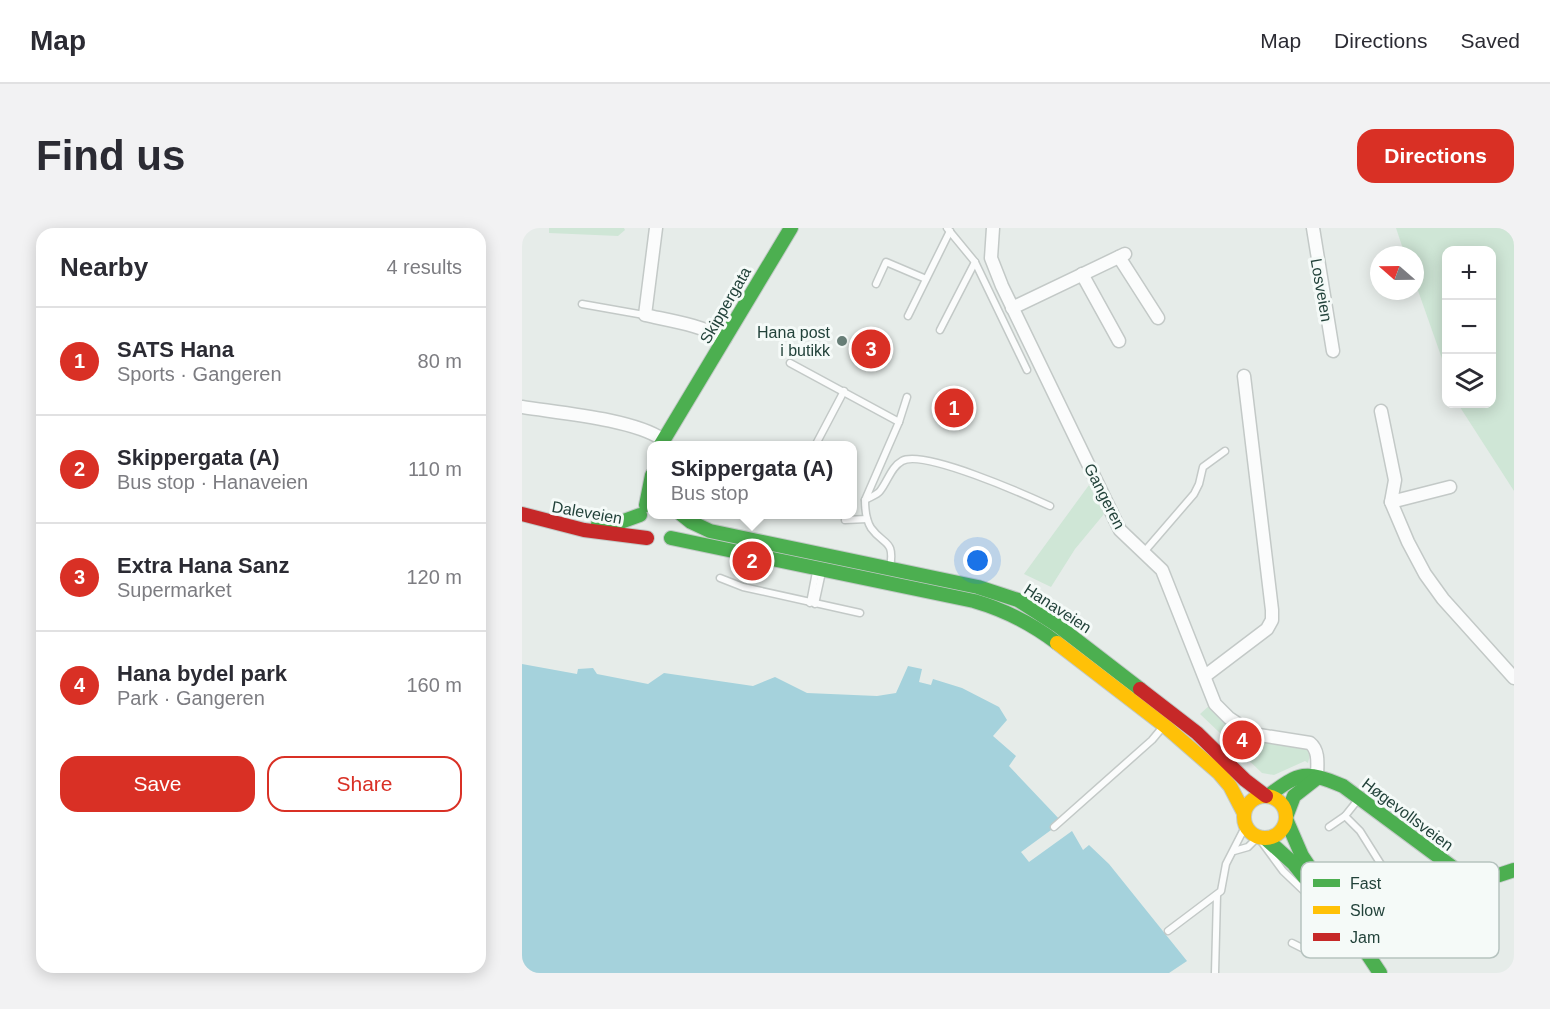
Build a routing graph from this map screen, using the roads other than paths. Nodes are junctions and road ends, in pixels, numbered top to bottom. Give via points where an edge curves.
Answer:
1 (656, 228) edge
2 (790, 228) edge
3 (993, 228) edge
4 (1313, 228) edge
5 (948, 229) edge
6 (975, 262) junction
7 (1082, 274) junction
8 (926, 279) junction
9 (876, 284) dead end
10 (582, 303) dead end
11 (1012, 308) junction
12 (645, 315) junction
13 (908, 316) dead end
14 (1158, 318) dead end
15 (940, 330) dead end
16 (725, 339) junction
17 (1119, 341) dead end
18 (1333, 351) dead end
19 (790, 363) dead end
20 (1027, 370) dead end
21 (1244, 376) dead end
22 (844, 391) junction
23 (907, 397) dead end
24 (522, 407) edge
25 (1381, 411) dead end
26 (899, 422) junction
27 (663, 441) edge
28 (667, 441) edge
29 (818, 441) edge
30 (1225, 451) dead end
31 (1450, 487) dead end
32 (865, 500) junction
33 (1391, 502) junction
34 (522, 504) edge
35 (1050, 506) dead end
36 (646, 507) edge
37 (522, 514) edge
38 (680, 519) edge
39 (687, 519) edge
40 (867, 519) junction
41 (846, 520) dead end
42 (647, 538) junction
43 (671, 538) junction
44 (1144, 552) junction
45 (890, 568) junction
46 (820, 569) junction
47 (720, 578) dead end
48 (812, 603) junction
49 (860, 613) dead end
50 (1205, 676) junction
51 (1514, 678) edge
52 (1165, 726) junction
53 (1317, 778) junction
54 (1267, 796) junction
55 (1360, 798) junction
56 (1345, 816) junction
57 (1286, 818) junction
58 (1245, 819) junction
59 (1054, 827) dead end
60 (1329, 827) dead end
61 (1261, 838) junction
62 (1234, 851) junction
63 (1306, 862) edge
64 (1379, 862) edge
65 (1445, 862) edge
66 (1514, 870) edge
67 (1301, 874) edge
68 (1499, 875) edge
69 (1217, 895) junction
70 (1168, 931) dead end
71 (1292, 943) dead end
72 (1301, 948) edge
73 (1356, 958) edge
74 (1370, 958) edge
75 (1215, 973) edge
76 (1366, 973) edge
77 (1380, 973) edge

1 - 12 street
2 - 16 main road, Skippergata
3 - 11 street, Gangeren via 993,268
4 - 18 street, Losveien
5 - 6 lane
5 - 8 lane
6 - 15 lane
6 - 20 lane
7 - 11 street
7 - 14 street via 1122,255
7 - 17 street
8 - 9 lane via 886,262
8 - 13 lane
10 - 12 lane
11 - 44 street, Gangeren via 1111,514 1120,530
12 - 16 street via 690,325
16 - 28 main road, Skippergata via 699,382 682,421
19 - 22 lane
21 - 50 street via 1272,620 1267,629
22 - 26 lane
22 - 29 lane
23 - 26 lane
24 - 27 street via 623,424 655,434
25 - 33 street via 1395,480
26 - 32 lane
30 - 44 lane via 1203,466 1194,494
31 - 33 street
32 - 35 lane via 879,493 895,466 912,458 1006,486
32 - 40 lane
33 - 51 street via 1425,574
34 - 36 main road, Daleveien via 544,513 618,524
36 - 42 main road via 640,528
37 - 42 main road, Daleveien via 607,534
38 - 43 main road via 680,527
39 - 45 main road, Hanaveien via 710,531
40 - 41 lane
40 - 45 lane via 889,544
42 - 43 main road, Daleveien
43 - 46 main road, Hanaveien
44 - 50 street, Gangeren via 1162,570
45 - 54 main road, Hanaveien via 978,586 1030,607 1197,733
46 - 48 lane
46 - 52 main road, Hanaveien via 974,601 1012,614 1051,638
47 - 48 lane
48 - 49 lane
50 - 53 street, Gangeren via 1215,704 1242,728 1263,737 1315,747
52 - 58 main road, Hanaveien via 1219,773 1230,786
52 - 59 lane
53 - 54 main road, Høgevollsveien via 1302,775
53 - 55 main road, Høgevollsveien via 1339,784
53 - 57 main road via 1294,796
54 - 57 main road via 1278,801
54 - 58 main road via 1250,803
55 - 56 lane
55 - 65 main road, Høgevollsveien
56 - 60 lane
56 - 64 lane via 1360,831
57 - 61 main road via 1276,835
57 - 63 main road
58 - 61 main road via 1249,831
58 - 62 lane
61 - 62 lane
61 - 67 main road
62 - 69 lane via 1226,864 1223,889
66 - 68 main road, Høgevollsveien
69 - 70 lane
69 - 75 lane
71 - 72 lane
73 - 76 main road
74 - 77 main road

